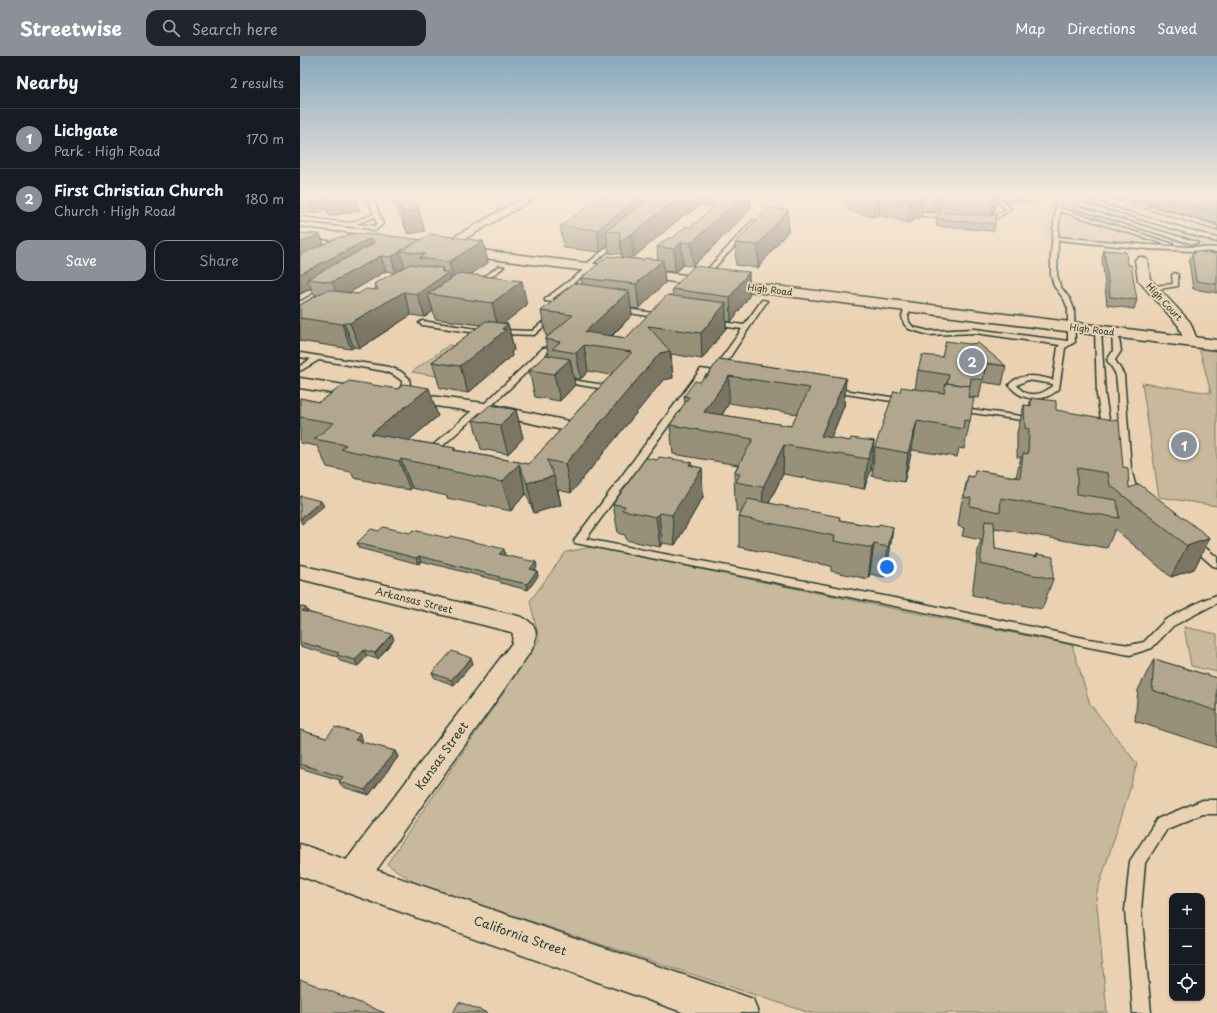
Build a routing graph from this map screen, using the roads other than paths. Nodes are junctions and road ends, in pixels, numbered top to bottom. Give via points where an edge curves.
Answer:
1 (1056, 238) edge
2 (358, 239) edge
3 (369, 239) edge
4 (460, 239) edge
5 (621, 239) edge
6 (739, 239) edge
7 (1063, 239) edge
8 (1154, 239) edge
9 (1181, 239) edge
10 (1217, 241) edge
11 (386, 242) edge
12 (1195, 243) dead end
13 (342, 247) edge
14 (426, 247) edge
15 (1184, 248) junction
16 (1205, 249) junction
17 (440, 250) junction
18 (1217, 250) edge
19 (1141, 260) dead end
20 (501, 267) dead end
21 (588, 267) junction
22 (1175, 275) dead end
23 (700, 281) junction
24 (327, 283) edge
25 (1153, 288) junction
26 (470, 290) edge
27 (300, 298) edge
28 (307, 300) edge
29 (575, 301) edge
30 (764, 301) dead end
31 (568, 303) junction
32 (908, 307) junction
33 (563, 308) edge
34 (615, 310) edge
35 (557, 313) edge
36 (434, 315) edge
37 (670, 317) edge
38 (708, 322) edge
39 (746, 327) junction
40 (1071, 327) junction
41 (1098, 330) junction
42 (1116, 332) junction
43 (939, 333) junction
44 (961, 340) dead end
45 (1191, 342) junction
46 (1067, 344) junction
47 (1217, 345) edge
48 (546, 350) edge
49 (300, 355) edge
50 (318, 358) junction
51 (721, 364) edge
52 (300, 368) edge
53 (728, 375) edge
54 (557, 379) edge
55 (300, 383) edge
56 (1057, 383) junction
57 (823, 389) edge
58 (598, 392) edge
59 (384, 395) junction
60 (909, 402) edge
61 (949, 407) edge
62 (482, 408) junction
63 (1043, 421) edge
64 (567, 426) edge
65 (1124, 433) junction
66 (440, 453) edge
67 (1145, 504) edge
68 (1187, 538) edge
69 (1217, 563) edge
70 (300, 572) edge
71 (1217, 599) edge
72 (525, 631) joint
73 (1217, 807) edge
74 (300, 860) edge
75 (352, 878) junction
76 (740, 1013) edge
77 (1142, 1013) edge

1 - 40 lane via 1056,283 1071,306
2 - 13 street
3 - 11 street
4 - 17 street
5 - 21 lane
6 - 23 lane
7 - 15 lane
8 - 15 lane
9 - 12 lane
10 - 16 lane
14 - 17 street, High Road
15 - 16 lane
16 - 18 lane
17 - 21 street, High Road
19 - 25 street, High Court via 1144,280
20 - 26 lane
21 - 23 street, High Road
21 - 31 lane via 547,300
22 - 25 lane via 1176,285
23 - 32 street, High Road
24 - 27 lane
25 - 45 street, High Court via 1185,325
27 - 28 lane
29 - 31 lane
30 - 39 lane
31 - 33 lane
32 - 40 street, High Road
32 - 43 lane via 905,320 911,328
34 - 37 lane
35 - 36 lane via 534,333 477,331 422,323
38 - 39 lane
39 - 51 lane
40 - 41 street, High Road
40 - 46 lane via 1071,342
41 - 42 street, High Road
41 - 65 lane via 1103,430
42 - 45 street, High Road
42 - 65 lane via 1117,351 1111,360 1120,374
43 - 44 lane
43 - 46 lane via 975,331
45 - 47 street, High Road
46 - 56 lane via 1062,347
48 - 62 lane
49 - 50 lane
50 - 52 lane
50 - 59 lane via 386,369 406,380 406,385
53 - 71 lane via 704,371 579,541 1130,650 1148,645 1170,623
54 - 58 lane via 604,387
55 - 59 street via 350,396
56 - 56 lane via 1034,378 1019,380 1013,385 1023,394 1037,396 1053,392
57 - 60 lane
59 - 62 street
61 - 63 lane
62 - 64 street
62 - 66 lane via 432,451
65 - 67 lane via 1131,485
68 - 69 lane
70 - 72 street, Arkansas Street via 518,625
72 - 75 street, Kansas Street via 523,645
73 - 77 lane via 1203,806 1162,824 1138,861 1133,910
74 - 75 street, California Street
75 - 76 street, California Street

